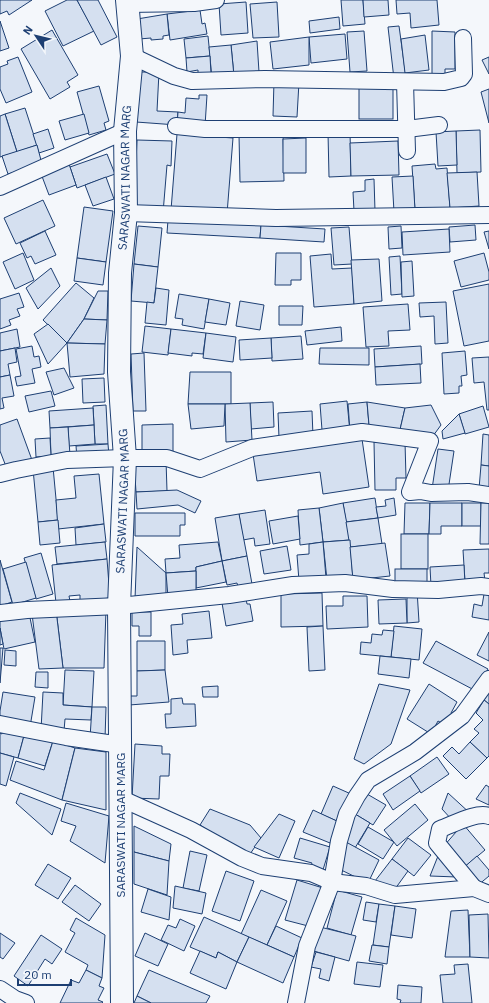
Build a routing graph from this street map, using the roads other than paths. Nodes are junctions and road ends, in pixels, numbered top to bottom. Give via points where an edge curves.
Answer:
1 (216, 0) edge
2 (127, 2) edge
3 (463, 38) dead end
4 (132, 56) junction
5 (405, 82) junction
6 (439, 125) dead end
7 (176, 126) dead end
8 (407, 129) junction
9 (124, 130) junction
10 (407, 151) dead end
11 (0, 187) edge
12 (126, 213) junction
13 (489, 215) edge
14 (125, 458) junction
15 (0, 474) edge
16 (489, 495) edge
17 (489, 587) edge
18 (119, 606) junction
19 (0, 613) edge
20 (489, 679) edge
21 (0, 724) edge
22 (121, 745) junction
23 (120, 798) junction
24 (489, 816) edge
25 (332, 882) junction
26 (474, 888) junction
27 (489, 894) edge
28 (0, 989) edge
29 (26, 1003) edge
30 (122, 1003) edge
31 (296, 1003) edge

1 - 2 street via 194,3
2 - 4 main road, SARASWATI NAGAR MARG
3 - 5 street via 462,77 444,82
4 - 5 street via 174,76 192,81 265,79
4 - 9 main road, SARASWATI NAGAR MARG
5 - 8 street
6 - 8 street
7 - 8 street via 205,129
8 - 10 street
9 - 11 street
9 - 12 main road, SARASWATI NAGAR MARG
12 - 13 street via 276,218
12 - 14 main road, SARASWATI NAGAR MARG via 120,273 119,365
14 - 15 street via 67,460
14 - 16 street via 167,458 200,469 252,448 362,432 430,441 410,492 468,492
14 - 18 main road, SARASWATI NAGAR MARG
17 - 18 street via 438,590 393,589 345,583 300,585
18 - 19 street
18 - 22 main road, SARASWATI NAGAR MARG
20 - 25 street via 462,716 415,752 368,780 347,814
21 - 22 street
22 - 23 main road, SARASWATI NAGAR MARG
23 - 25 street via 262,866 311,873
23 - 30 main road, SARASWATI NAGAR MARG
24 - 26 street via 474,816 440,829 437,843
25 - 26 street via 366,886 395,895
25 - 31 street via 307,946
26 - 27 street
28 - 29 street

